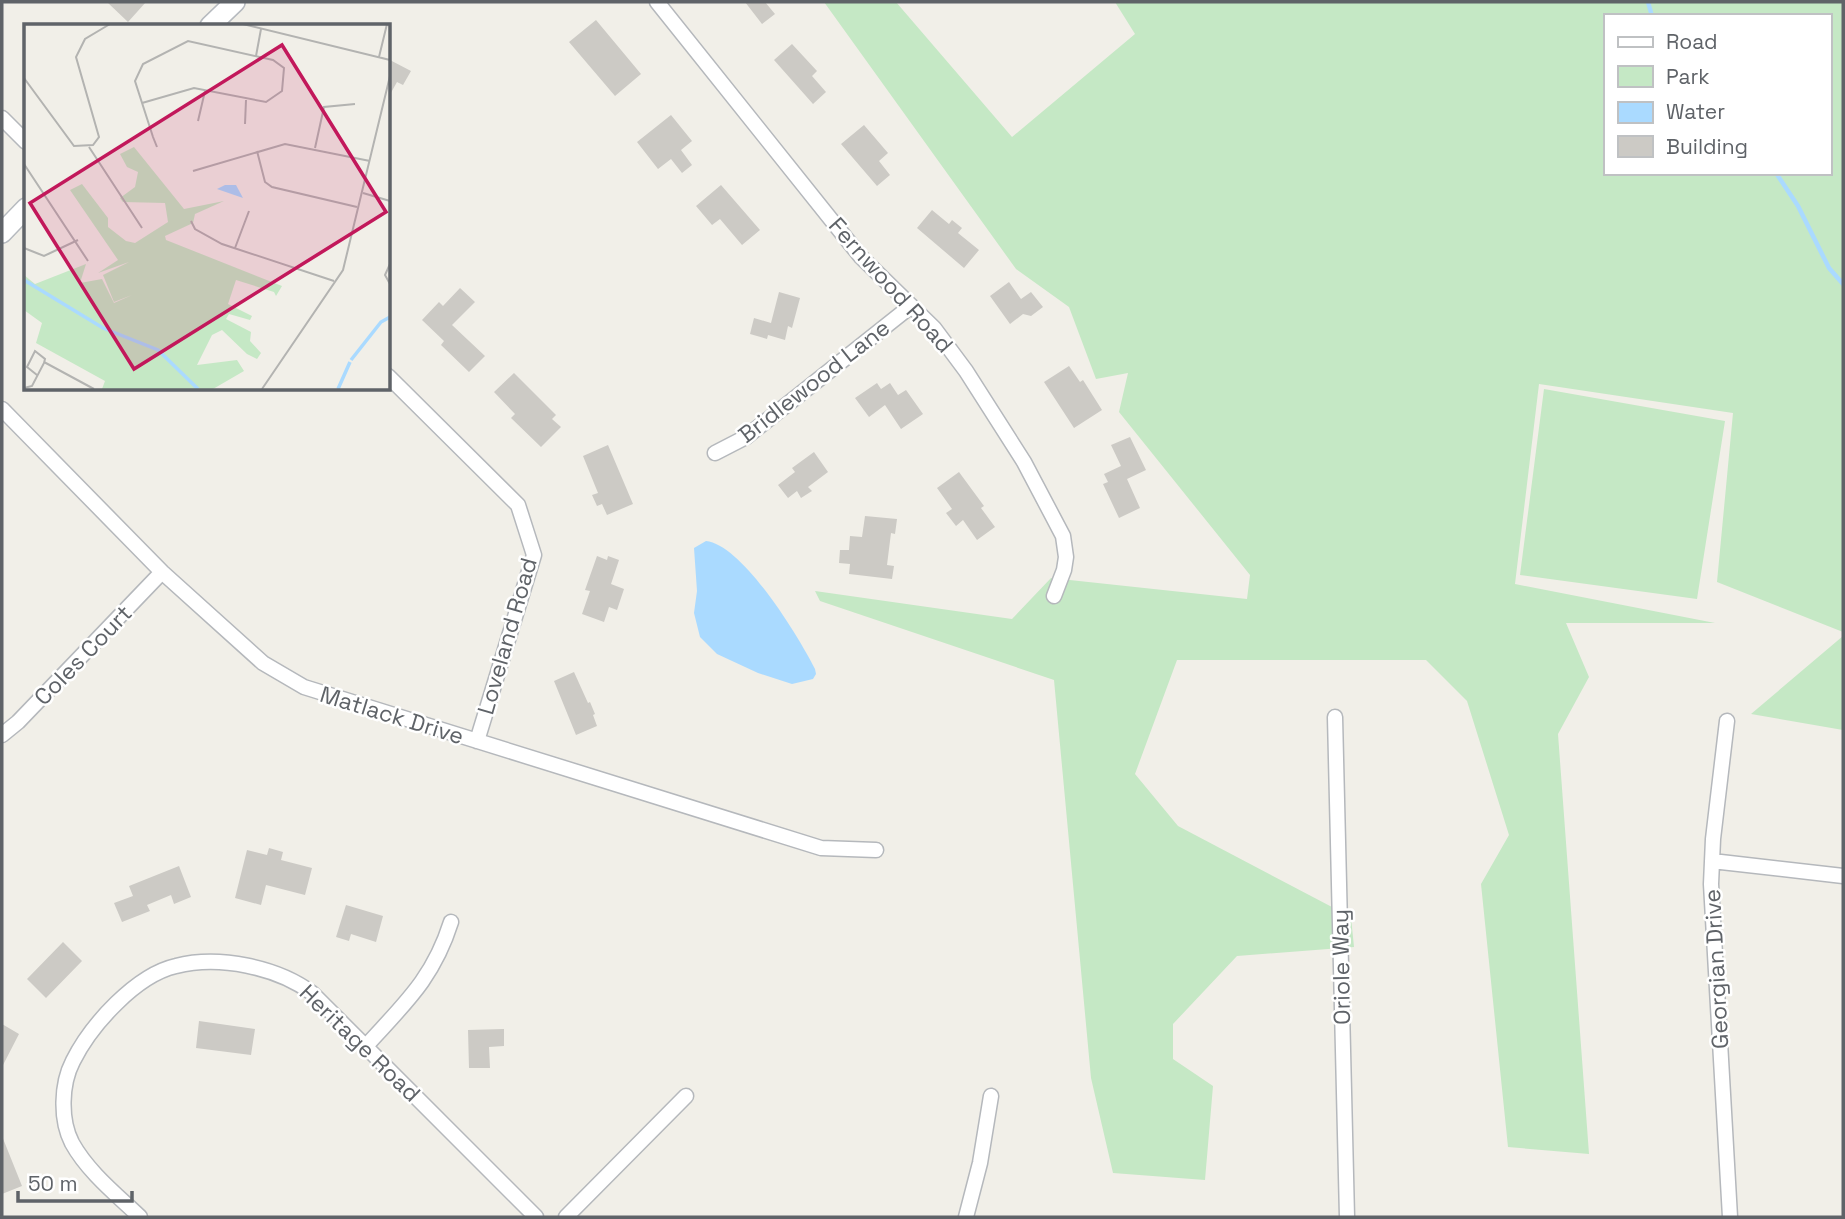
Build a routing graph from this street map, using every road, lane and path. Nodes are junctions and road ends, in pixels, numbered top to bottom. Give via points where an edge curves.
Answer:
1 (234, 2) edge
2 (657, 2) edge
3 (212, 24) edge
4 (2, 118) edge
5 (24, 140) edge
6 (24, 210) edge
7 (2, 233) edge
8 (911, 306) junction
9 (390, 378) edge
10 (2, 409) edge
11 (715, 453) dead end
12 (162, 572) junction
13 (1054, 596) dead end
14 (1335, 717) dead end
15 (1727, 721) dead end
16 (2, 735) edge
17 (477, 741) junction
18 (876, 850) dead end
19 (1712, 861) junction
20 (1843, 876) edge
21 (451, 922) dead end
22 (366, 1046) junction
23 (686, 1096) dead end
24 (990, 1096) dead end
25 (140, 1217) edge
26 (536, 1217) edge
27 (566, 1217) edge
28 (966, 1217) edge
29 (1347, 1217) edge
30 (1730, 1217) edge

1 - 3 main road
2 - 8 street, Fernwood Road via 861,257
4 - 5 street
6 - 7 main road
8 - 11 street, Bridlewood Lane via 746,437
8 - 13 street, Fernwood Road via 966,371 1055,519 1066,557
9 - 17 street, Loveland Road via 518,505 534,555
10 - 12 street, Matlack Drive
12 - 16 street, Coles Court
12 - 17 street, Matlack Drive via 263,663 304,687
14 - 29 street, Oriole Way
15 - 19 street, Georgian Drive
17 - 18 street, Matlack Drive via 821,848
19 - 20 street
19 - 30 street, Georgian Drive
21 - 22 street via 425,981
22 - 25 street, Heritage Road via 298,982 267,970 204,961 174,966 147,978 88,1036 72,1063 63,1110 71,1142 91,1169
22 - 26 street, Heritage Road
23 - 27 street
24 - 28 street

